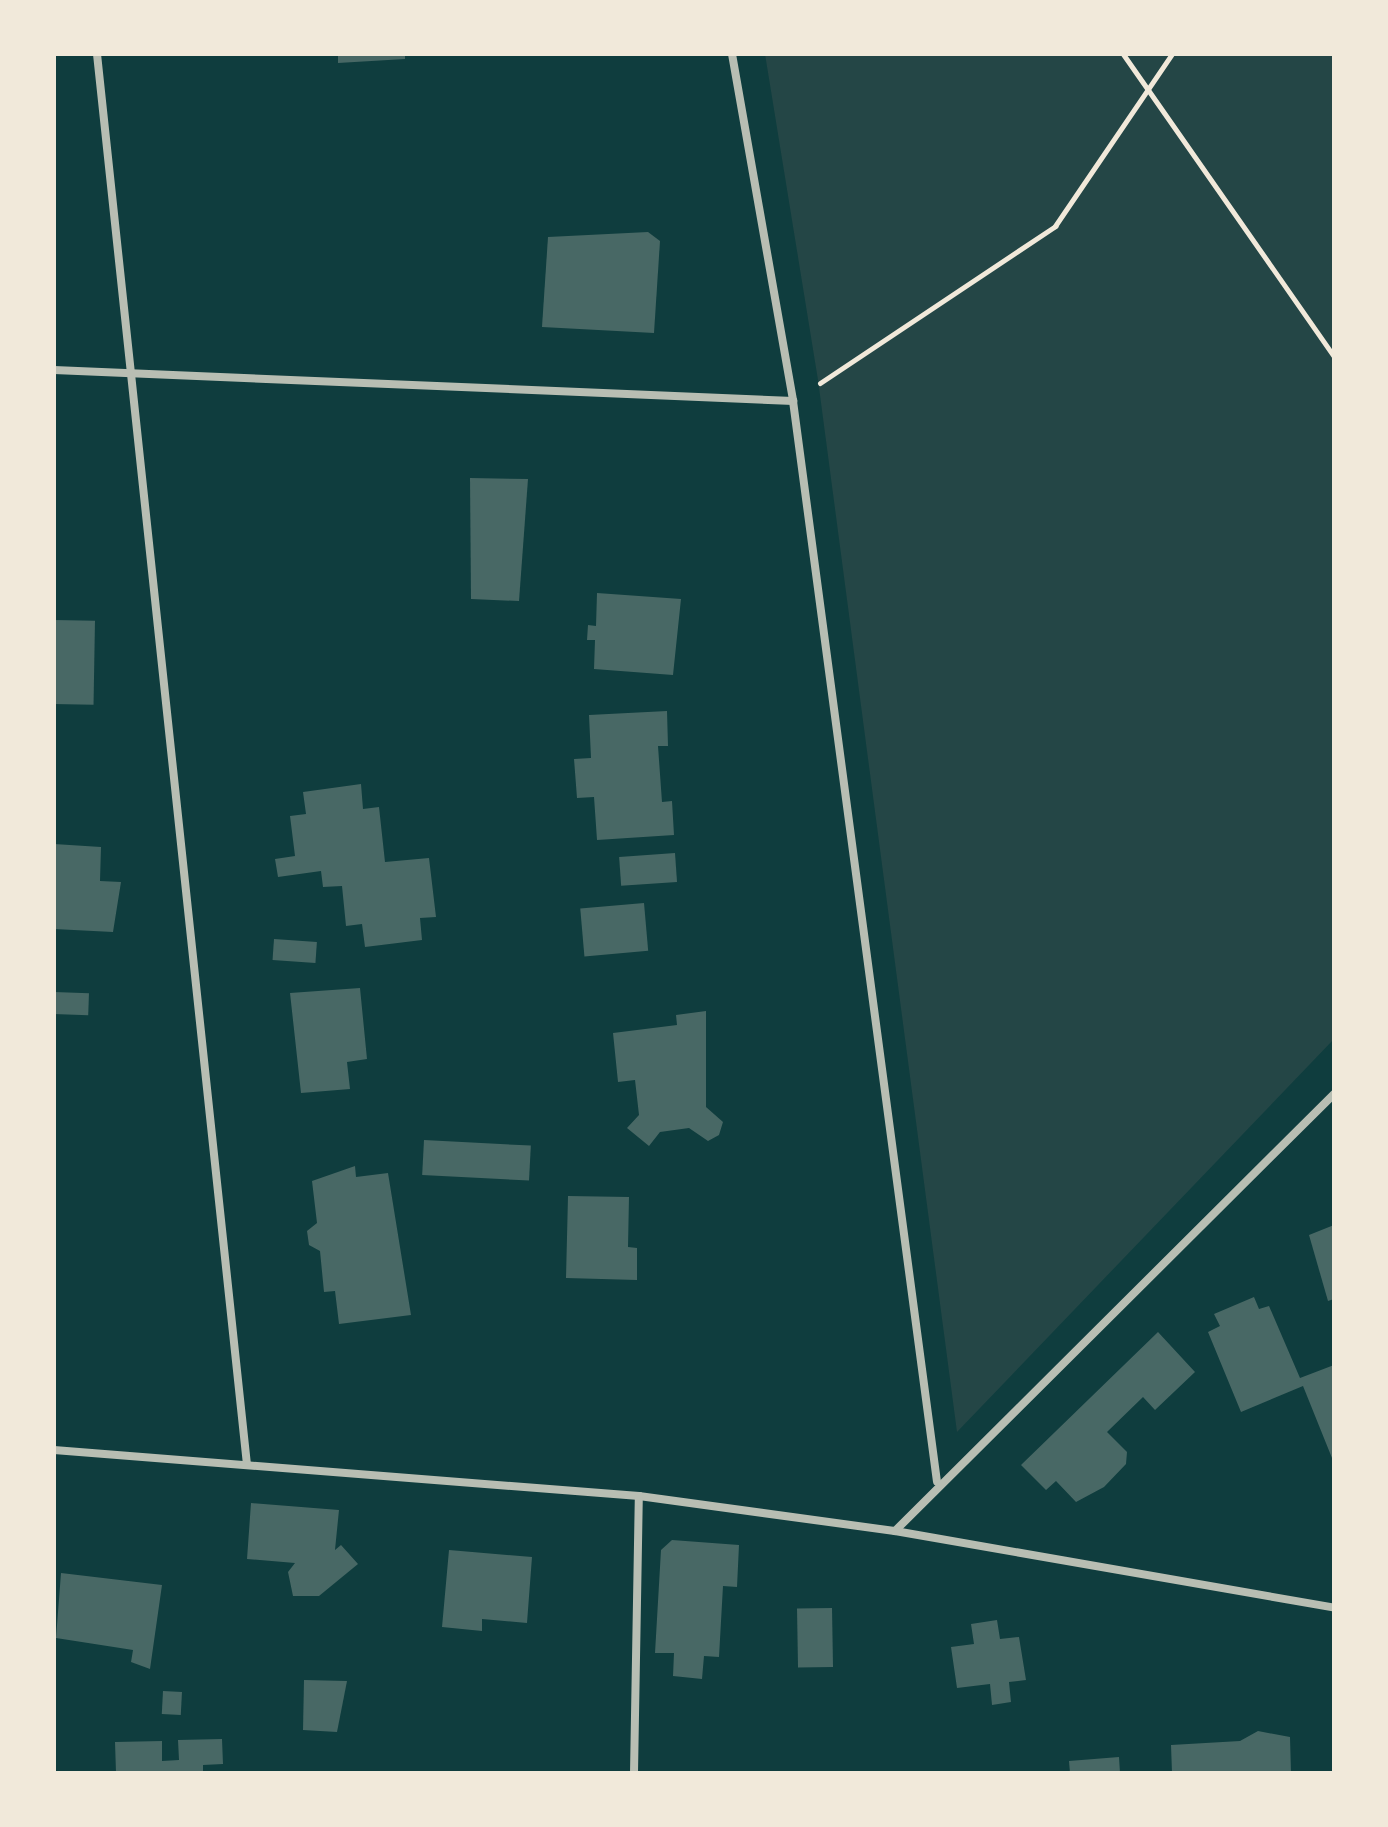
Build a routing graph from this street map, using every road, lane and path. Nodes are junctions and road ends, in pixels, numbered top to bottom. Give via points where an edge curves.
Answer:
1 (97, 54) edge
2 (732, 54) edge
3 (1123, 54) edge
4 (1172, 54) edge
5 (1150, 92) junction
6 (1334, 356) edge
7 (54, 370) edge
8 (130, 376) junction
9 (793, 401) junction
10 (1334, 1094) edge
11 (54, 1450) edge
12 (247, 1464) junction
13 (937, 1481) junction
14 (639, 1496) junction
15 (895, 1531) junction
16 (1334, 1608) edge
17 (634, 1773) edge

1 - 8 street
2 - 9 street
3 - 5 path
4 - 5 path
5 - 6 path
5 - 9 path via 1055,226
7 - 8 street
8 - 9 street
8 - 12 street
9 - 13 street
10 - 13 street
11 - 12 street
12 - 14 street
13 - 15 street
14 - 15 street
14 - 17 street
15 - 16 street

